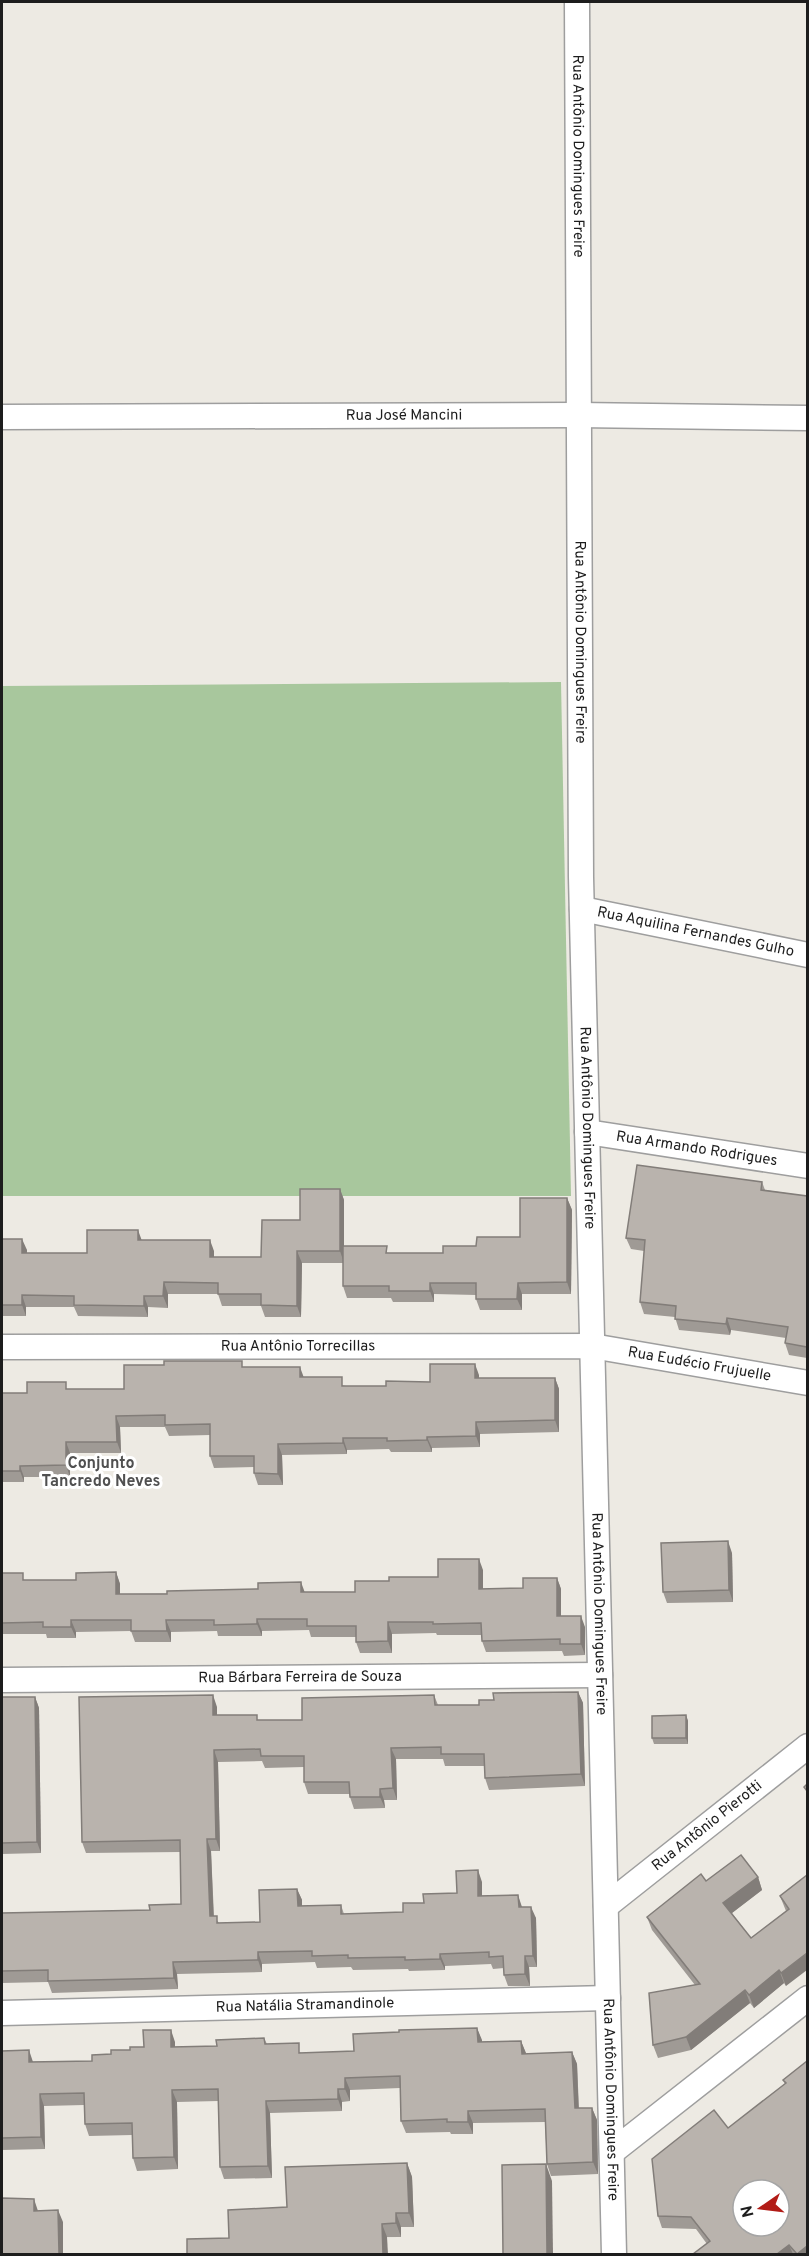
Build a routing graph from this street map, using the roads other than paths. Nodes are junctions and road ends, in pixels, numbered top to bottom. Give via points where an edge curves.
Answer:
1 (577, 2) edge
2 (578, 415) junction
3 (2, 417) edge
4 (807, 418) edge
5 (582, 909) junction
6 (807, 955) edge
7 (587, 1132) junction
8 (807, 1166) edge
9 (592, 1346) junction
10 (2, 1347) edge
11 (807, 1383) edge
12 (600, 1675) junction
13 (2, 1680) edge
14 (807, 1746) edge
15 (606, 1906) junction
16 (608, 1998) junction
17 (807, 1998) edge
18 (2, 2013) edge
19 (612, 2152) junction
20 (614, 2254) edge

1 - 2 street, Rua Antônio Domingues Freire
2 - 3 street, Rua José Mancini
2 - 4 street, Rua José Mancini
2 - 5 street, Rua Antônio Domingues Freire
5 - 6 street, Rua Aquilina Fernandes Gulho
5 - 7 street, Rua Antônio Domingues Freire
7 - 8 street, Rua Armando Rodrigues
7 - 9 street, Rua Antônio Domingues Freire
9 - 10 street, Rua Antônio Torrecillas
9 - 11 street, Rua Eudécio Frujuelle
9 - 12 street, Rua Antônio Domingues Freire
12 - 13 street, Rua Bárbara Ferreira de Souza
12 - 15 street, Rua Antônio Domingues Freire
14 - 15 street, Rua Antônio Pierotti
15 - 16 street, Rua Antônio Domingues Freire
16 - 18 street, Rua Natália Stramandinole
16 - 19 street, Rua Antônio Domingues Freire
17 - 19 street
19 - 20 street, Rua Antônio Domingues Freire

